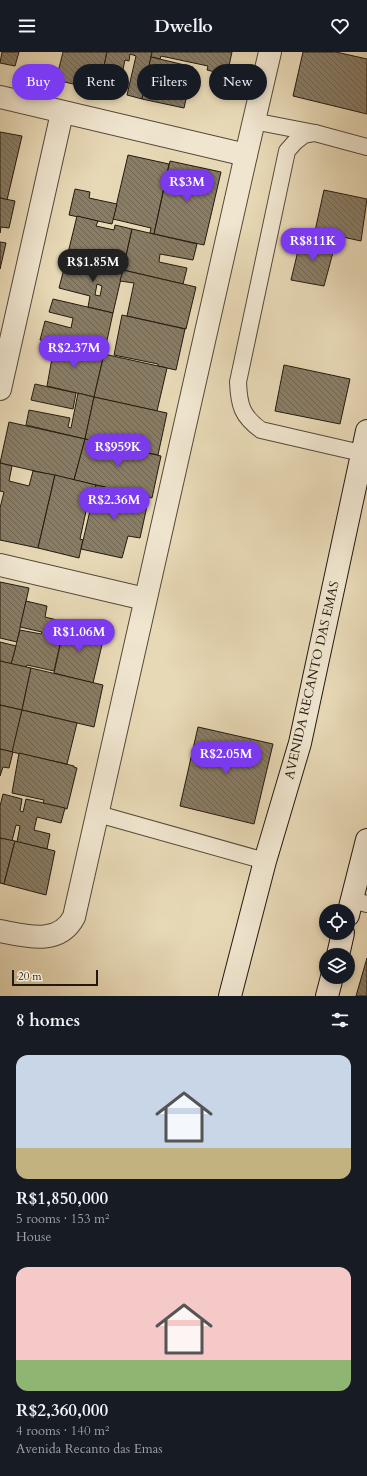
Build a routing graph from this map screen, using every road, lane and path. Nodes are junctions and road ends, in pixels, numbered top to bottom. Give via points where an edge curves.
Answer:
1 (270, 52) edge
2 (0, 97) edge
3 (62, 113) junction
4 (253, 121) junction
5 (315, 133) junction
6 (367, 147) edge
7 (246, 155) junction
8 (0, 389) edge
9 (367, 431) edge
10 (362, 453) junction
11 (0, 565) edge
12 (145, 599) junction
13 (98, 814) junction
14 (367, 840) edge
15 (264, 860) junction
16 (356, 906) edge
17 (0, 931) edge
18 (330, 984) edge
19 (230, 996) edge
20 (327, 996) edge

1 - 4 street
2 - 3 street
3 - 7 street
3 - 8 street
4 - 5 lane
4 - 7 street
5 - 6 lane
5 - 10 lane via 304,135 287,152 238,382 239,395 242,410 250,422 261,430
7 - 12 street
9 - 10 street, AVENIDA RECANTO DAS EMAS
10 - 15 street, AVENIDA RECANTO DAS EMAS via 300,743
11 - 12 street
12 - 13 street
13 - 15 lane
13 - 17 street via 70,926 51,935 36,938
14 - 16 street
15 - 19 street, AVENIDA RECANTO DAS EMAS
18 - 20 street

